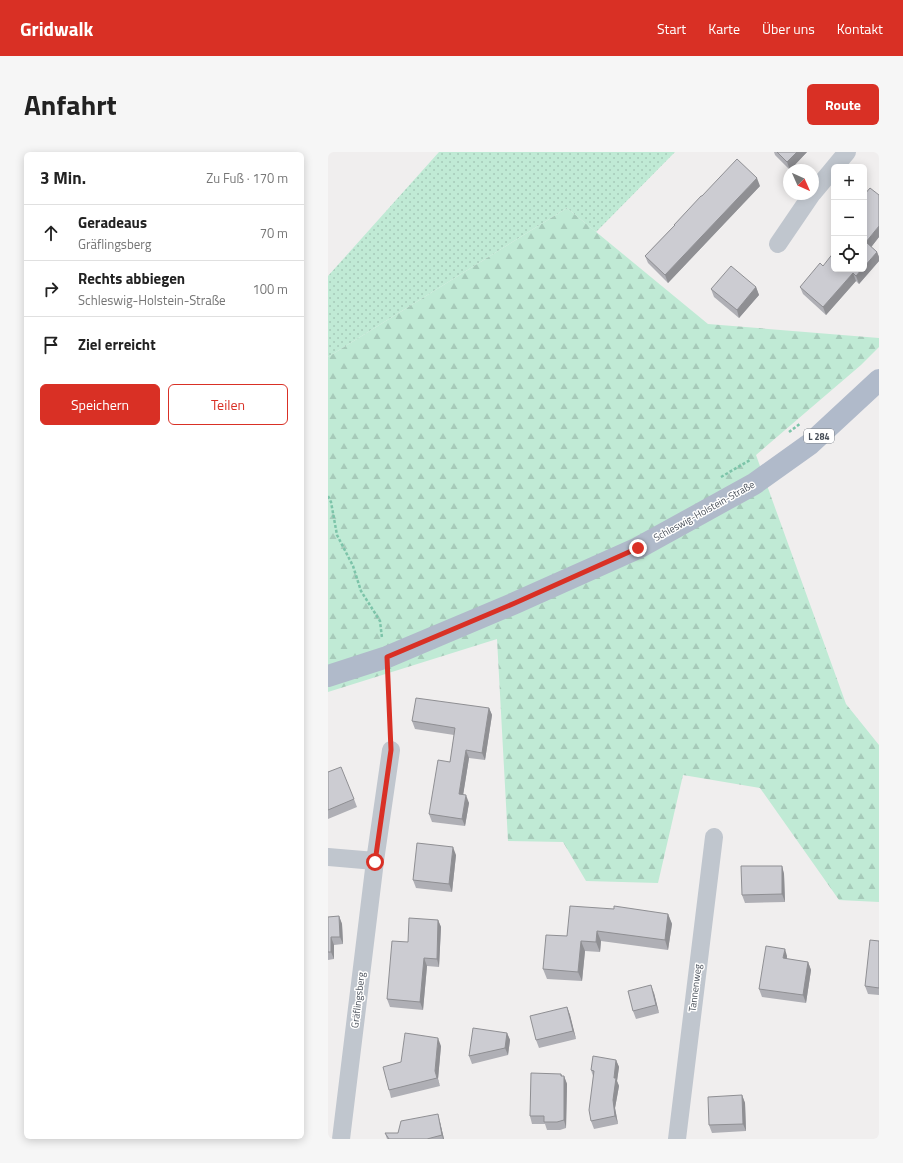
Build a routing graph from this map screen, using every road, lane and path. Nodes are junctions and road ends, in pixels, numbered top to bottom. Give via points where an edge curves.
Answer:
1 (847, 152) edge
2 (819, 186) edge
3 (808, 200) edge
4 (778, 244) dead end
5 (879, 380) edge
6 (802, 422) dead end
7 (784, 436) dead end
8 (752, 459) dead end
9 (718, 479) dead end
10 (328, 496) edge
11 (388, 647) junction
12 (328, 676) edge
13 (391, 750) joint
14 (714, 837) dead end
15 (328, 857) edge
16 (375, 862) junction
17 (341, 1139) edge
18 (677, 1139) edge

1 - 2 street
3 - 4 street
5 - 11 main road, Schleswig-Holstein-Straße / L 284 via 810,444 754,484 638,548 515,603
6 - 7 path
8 - 9 path
10 - 11 path via 337,534 354,566 362,591 380,620 382,640
11 - 12 main road, Schleswig-Holstein-Straße / L 284
11 - 13 path
13 - 16 street, Gräflingsberg
14 - 18 street, Tannenweg
15 - 16 street
16 - 17 street, Gräflingsberg

